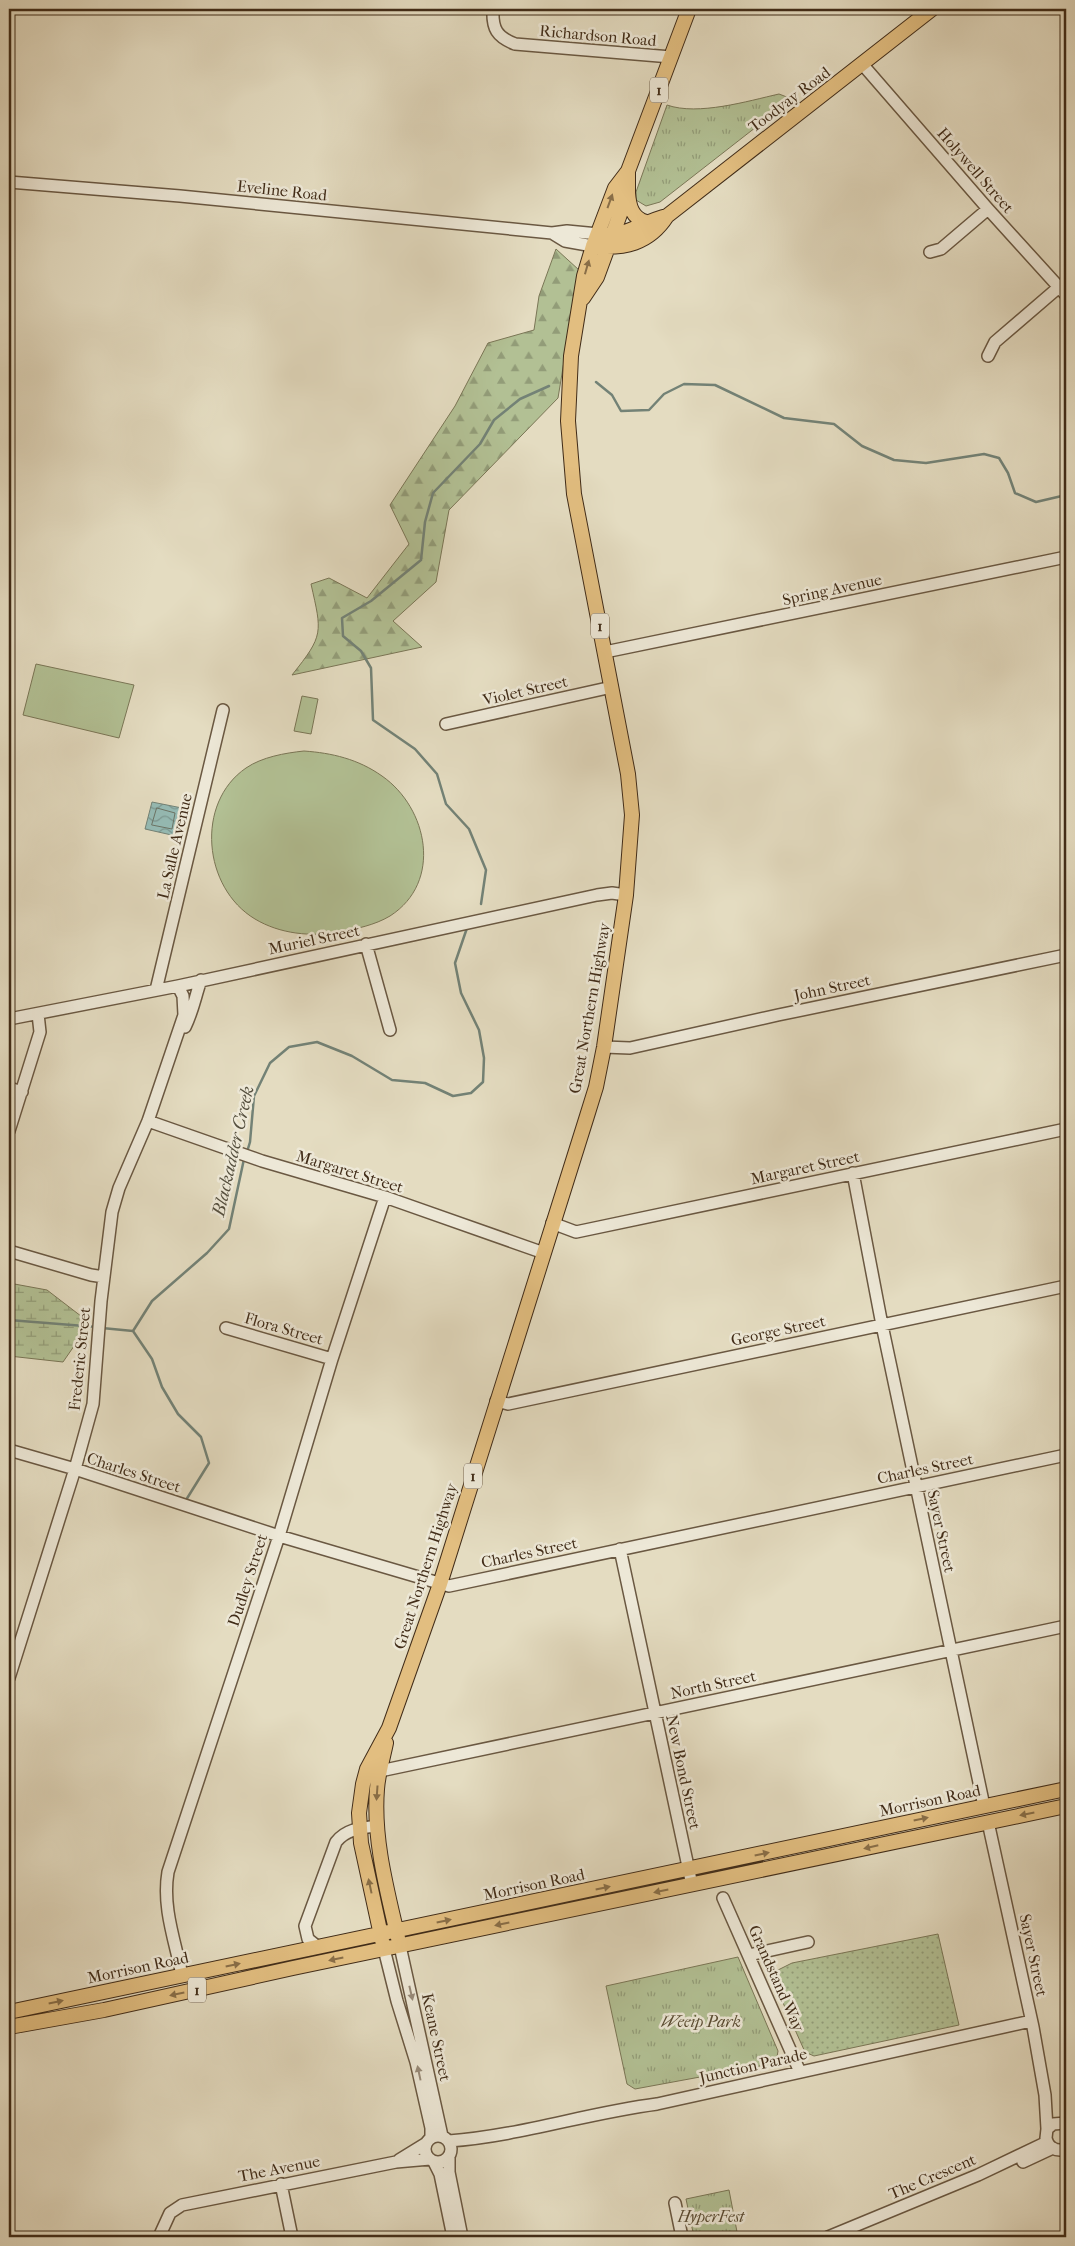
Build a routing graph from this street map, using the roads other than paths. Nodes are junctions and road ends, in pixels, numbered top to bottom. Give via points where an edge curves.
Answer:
1 (493, 9) edge
2 (689, 9) edge
3 (932, 9) edge
4 (671, 57) junction
5 (863, 65) junction
6 (628, 171) junction
7 (9, 182) edge
8 (628, 192) junction
9 (988, 209) junction
10 (667, 216) junction
11 (646, 222) junction
12 (595, 240) junction
13 (610, 241) junction
14 (930, 252) dead end
15 (1063, 291) edge
16 (582, 300) junction
17 (988, 356) dead end
18 (1066, 557) edge
19 (605, 652) junction
20 (612, 687) junction
21 (224, 710) dead end
22 (446, 724) dead end
23 (626, 895) junction
24 (366, 944) junction
25 (1066, 955) edge
26 (201, 980) junction
27 (178, 986) junction
28 (156, 990) junction
29 (38, 1014) junction
30 (9, 1019) edge
31 (390, 1030) dead end
32 (175, 1044) junction
33 (604, 1047) junction
34 (9, 1088) edge
35 (22, 1092) junction
36 (148, 1121) junction
37 (1066, 1129) edge
38 (9, 1131) edge
39 (853, 1173) junction
40 (385, 1197) junction
41 (552, 1223) junction
42 (9, 1251) edge
43 (544, 1253) junction
44 (104, 1277) junction
45 (1066, 1286) edge
46 (882, 1325) junction
47 (226, 1328) dead end
48 (332, 1359) junction
49 (496, 1401) junction
50 (9, 1450) edge
51 (1066, 1455) edge
52 (75, 1469) junction
53 (916, 1487) junction
54 (279, 1536) junction
55 (620, 1549) junction
56 (440, 1584) junction
57 (1066, 1626) edge
58 (951, 1651) junction
59 (9, 1678) edge
60 (654, 1713) junction
61 (374, 1770) junction
62 (1066, 1789) edge
63 (1020, 1799) junction
64 (984, 1806) junction
65 (1066, 1806) edge
66 (950, 1814) junction
67 (988, 1822) junction
68 (376, 1826) junction
69 (360, 1828) junction
70 (689, 1870) junction
71 (692, 1884) junction
72 (724, 1898) dead end
73 (397, 1931) junction
74 (380, 1934) junction
75 (808, 1942) dead end
76 (400, 1946) junction
77 (318, 1947) junction
78 (384, 1949) junction
79 (749, 1955) junction
80 (182, 1975) junction
81 (9, 2012) edge
82 (1031, 2021) junction
83 (9, 2027) edge
84 (800, 2072) junction
85 (1045, 2095) junction
86 (1064, 2123) edge
87 (1047, 2130) junction
88 (482, 2139) junction
89 (437, 2140) junction
90 (1050, 2145) junction
91 (1066, 2149) edge
92 (450, 2157) junction
93 (432, 2160) junction
94 (396, 2162) junction
95 (281, 2184) junction
96 (675, 2203) dead end
97 (159, 2237) edge
98 (292, 2237) edge
99 (452, 2237) edge
100 (462, 2237) edge
101 (682, 2237) edge
102 (828, 2237) edge
103 (848, 2237) edge

1 - 4 street, Richardson Road via 496,32 503,40 515,44
2 - 4 main road, Great Northern Highway / 1
3 - 5 main road, Toodyay Road
4 - 6 main road, Great Northern Highway / 1
5 - 9 street, Holywell Street
5 - 10 main road, Toodyay Road via 818,96
6 - 8 main road, Great Northern Highway / 1
12 -> 6 main road, Great Northern Highway / 1 via 615,188
7 - 12 street, Eveline Road via 552,233 567,231
8 - 11 main road via 630,209 640,221
8 - 13 main road, Great Northern Highway / 1
9 - 14 street via 941,249
9 - 15 street, Holywell Street
10 - 11 main road, Toodyay Road
10 - 13 main road, Toodyay Road via 659,230 640,241 618,248
11 - 13 main road, Toodyay Road
12 - 13 main road, Toodyay Road
16 -> 12 main road, Great Northern Highway / 1 via 584,276
13 - 16 main road, Great Northern Highway / 1 via 597,277
15 - 17 street via 995,342
16 - 19 main road, Great Northern Highway / 1 via 570,366 569,434 574,494
18 - 19 street, Spring Avenue
19 - 20 main road, Great Northern Highway / 1
20 - 22 street, Violet Street
20 - 23 main road, Great Northern Highway / 1 via 632,815
21 - 28 street, La Salle Avenue
23 - 24 street, Muriel Street via 612,892
23 - 33 main road, Great Northern Highway / 1
24 - 26 street, Muriel Street
24 - 31 street
25 - 33 street, John Street via 630,1048
26 - 27 street, Muriel Street
26 - 32 street, Frederic Street via 193,1012
27 - 28 street, Muriel Street
27 - 32 street, Frederic Street via 183,996 184,1015
28 - 29 street, Muriel Street
29 - 30 street, Muriel Street
29 - 35 street via 40,1032
32 - 36 street, Frederic Street
33 - 41 main road, Great Northern Highway / 1 via 596,1087
34 - 35 street
35 - 38 street
36 - 40 street, Margaret Street via 262,1162
36 - 44 street, Frederic Street via 112,1212
37 - 39 street, Margaret Street
39 - 41 street, Margaret Street via 576,1232
39 - 46 street, Sayer Street
40 - 43 street, Margaret Street
40 - 48 street, Dudley Street
41 - 43 main road, Great Northern Highway / 1
42 - 44 street
43 - 49 main road, Great Northern Highway / 1
44 - 52 street, Frederic Street via 93,1404
45 - 46 street, George Street
46 - 49 street, George Street via 508,1404
46 - 53 street, Sayer Street
47 - 48 street, Flora Street
48 - 54 street, Dudley Street
49 - 56 main road, Great Northern Highway / 1
50 - 52 street, Charles Street
51 - 53 street, Charles Street
52 - 54 street, Charles Street
52 - 59 street, Frederic Street
53 - 55 street, Charles Street
53 - 58 street, Sayer Street
54 - 56 street, Charles Street
54 - 80 street, Dudley Street via 168,1872 166,1905
55 - 56 street, Charles Street via 449,1586
55 - 60 street, New Bond Street
56 - 61 main road, Great Northern Highway / 1
57 - 58 street, North Street
58 - 60 street, North Street
58 - 64 street, Sayer Street
60 - 61 street, North Street
60 - 70 street, New Bond Street
61 -> 68 main road, Great Northern Highway / 1
61 - 69 main road, Great Northern Highway / 1 via 361,1800
62 - 63 main road, Morrison Road
63 - 64 main road, Morrison Road
63 - 67 main road via 1002,1808
64 - 66 main road, Morrison Road
65 -> 67 main road, Morrison Road
66 - 67 main road
70 -> 66 main road, Morrison Road
67 -> 71 main road, Morrison Road
67 - 82 street, Sayer Street
68 - 69 street
68 - 73 main road, Great Northern Highway / 1
74 -> 69 main road, Great Northern Highway / 1
69 - 77 street via 341,1836 336,1842 305,1926 308,1939
70 - 71 street, New Bond Street
73 -> 70 main road, Morrison Road
71 -> 76 main road, Morrison Road
72 - 79 street, Grandstand Way
73 - 74 main road, Morrison Road / 1
73 - 76 main road, Great Northern Highway / 1
74 - 77 main road, Morrison Road / 1
74 - 78 main road, Great Northern Highway
75 - 79 street
76 - 78 main road, Morrison Road / 1
76 -> 89 street, Keane Street
80 -> 77 main road, Morrison Road / 1
78 -> 83 main road, Morrison Road / 1 via 104,2010
89 -> 78 street, Keane Street via 431,2128
79 - 84 street, Grandstand Way
81 -> 80 main road, Morrison Road / 1
82 - 84 street, Junction Parade
82 - 85 street, Sayer Street
84 - 88 street, Junction Parade
85 - 86 street, Sayer Street
85 - 87 street, Sayer Street
86 - 87 street via 1053,2124
87 - 90 street
88 - 89 street, Junction Parade
88 - 92 street, Junction Parade
89 - 92 street via 452,2147
89 - 93 street via 425,2151
89 - 94 street, The Avenue
90 - 91 street, The Crescent via 1058,2150
90 - 102 street, The Crescent
90 - 103 street, The Crescent
92 - 93 street via 442,2162
92 - 100 street via 449,2172
93 - 94 street, The Avenue
93 - 99 street via 440,2174
94 - 95 street, The Avenue
95 - 97 street, The Avenue via 182,2204 170,2212
95 - 98 street
96 - 101 street

